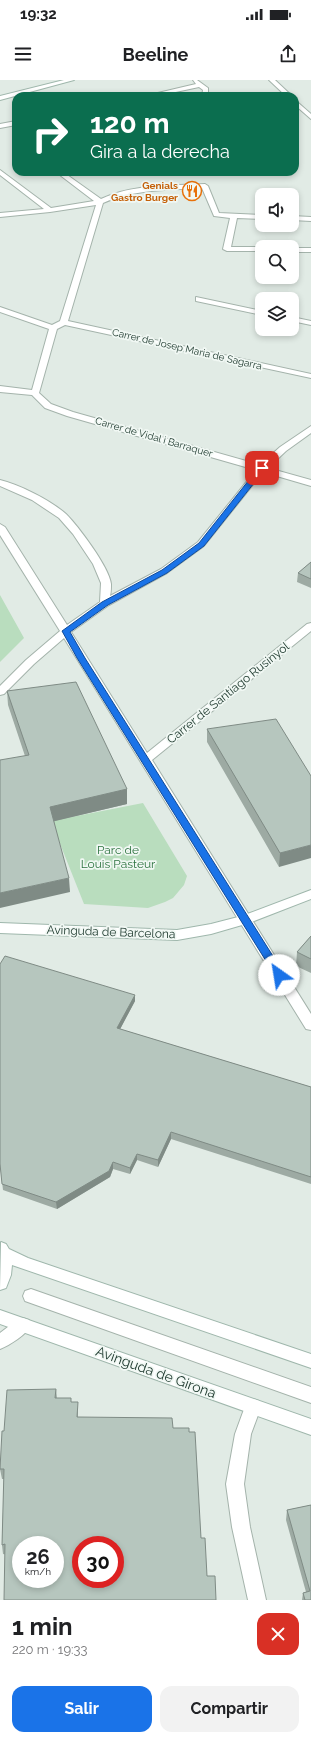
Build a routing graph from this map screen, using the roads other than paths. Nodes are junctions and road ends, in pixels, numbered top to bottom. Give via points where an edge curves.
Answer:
1 (71, 80) edge
2 (194, 80) edge
3 (272, 80) edge
4 (200, 85) junction
5 (24, 92) edge
6 (167, 92) edge
7 (206, 92) edge
8 (285, 92) edge
9 (12, 95) edge
10 (0, 98) edge
11 (299, 106) edge
12 (311, 117) edge
13 (12, 124) edge
14 (0, 126) edge
15 (0, 172) edge
16 (64, 176) edge
17 (100, 202) junction
18 (50, 210) junction
19 (0, 215) edge
20 (234, 217) junction
21 (255, 217) edge
22 (299, 218) edge
23 (311, 219) edge
24 (255, 249) edge
25 (299, 250) edge
26 (311, 250) edge
27 (199, 299) dead end
28 (0, 309) edge
29 (255, 311) edge
30 (299, 320) edge
31 (64, 322) junction
32 (311, 323) edge
33 (53, 328) junction
34 (311, 376) edge
35 (0, 389) edge
36 (35, 393) junction
37 (311, 429) edge
38 (262, 468) junction
39 (0, 483) edge
40 (311, 483) edge
41 (0, 527) edge
42 (105, 603) junction
43 (311, 626) edge
44 (66, 631) junction
45 (0, 692) edge
46 (145, 760) junction
47 (311, 894) edge
48 (245, 920) junction
49 (0, 928) edge
50 (311, 1025) edge
51 (1, 1250) edge
52 (0, 1283) edge
53 (31, 1296) dead end
54 (0, 1317) edge
55 (23, 1325) junction
56 (0, 1342) edge
57 (311, 1361) edge
58 (311, 1395) edge
59 (253, 1407) junction
60 (311, 1427) edge
61 (257, 1600) edge

1 - 5 street
2 - 4 street
3 - 8 street
4 - 6 street
4 - 7 street via 206,89
9 - 10 street
11 - 12 street
13 - 14 street
15 - 18 street
16 - 17 street
17 - 18 street
17 - 20 street via 115,195 144,190 205,186 216,215
17 - 31 street
18 - 19 street
20 - 21 street
20 - 24 street via 227,249
22 - 23 street
25 - 26 street
27 - 29 street
28 - 33 street
30 - 32 street
31 - 33 street
31 - 34 street, Carrer de Josep Maria de Sagarra
33 - 36 street
35 - 36 street
36 - 38 street, Carrer de Vidal i Barraquer via 48,406 70,414
37 - 38 street
38 - 40 street, Carrer de Vidal i Barraquer
38 - 42 street via 201,544 164,571
39 - 42 street via 35,498 62,516 98,564 106,583
41 - 44 street
42 - 44 street
43 - 46 street, Carrer de Santiago Rusinyol
44 - 45 street
44 - 46 street
46 - 48 street
47 - 48 street, Avinguda de Barcelona
48 - 49 street, Avinguda de Barcelona via 177,935
48 - 50 street
51 - 52 street via 5,1267
51 - 57 street via 24,1263
53 - 58 street
54 - 55 street, Avinguda de Girona
55 - 56 street
55 - 59 street, Avinguda de Girona
59 - 60 street, Avinguda de Girona
59 - 61 street via 243,1434 235,1484 241,1527

